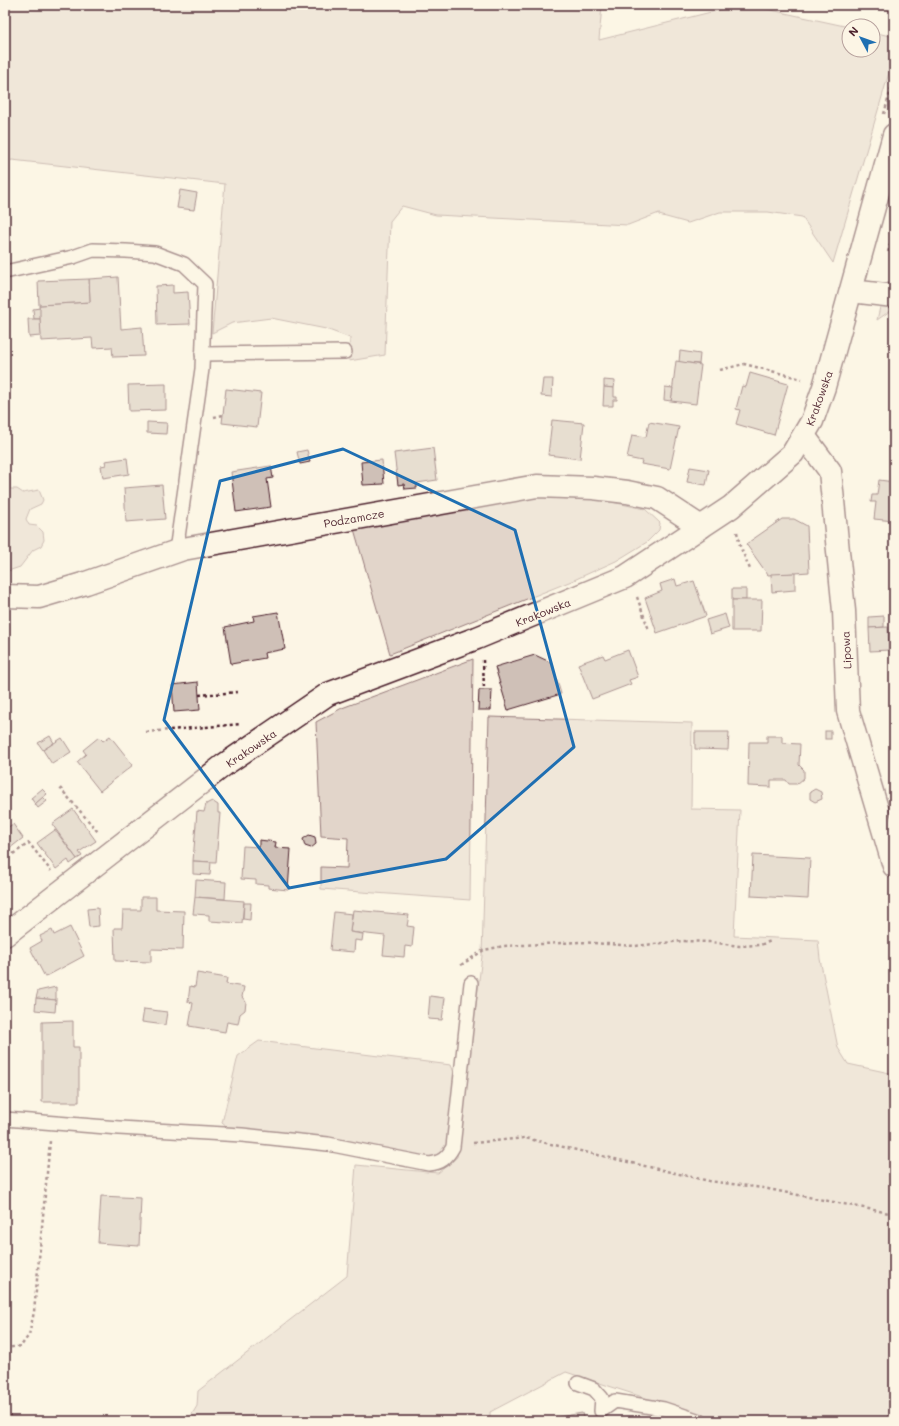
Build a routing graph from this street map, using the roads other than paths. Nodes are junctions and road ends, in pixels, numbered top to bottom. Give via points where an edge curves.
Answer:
1 (894, 135) edge
2 (5, 272) edge
3 (851, 291) junction
4 (894, 296) edge
5 (345, 352) dead end
6 (202, 354) junction
7 (804, 436) junction
8 (700, 527) junction
9 (176, 551) junction
10 (5, 596) edge
11 (889, 832) edge
12 (894, 866) edge
13 (5, 935) edge
14 (471, 983) dead end
15 (5, 1118) edge
16 (578, 1383) dead end
17 (700, 1421) edge

1 - 3 street, Krakowska
2 - 6 lane via 93,250 155,253 184,264 205,284
3 - 4 street
3 - 7 street, Krakowska via 824,387 812,422
5 - 6 lane
6 - 9 lane
7 - 8 street, Krakowska via 793,453 779,467 731,507
7 - 11 street, Lipowa via 830,471 844,611 848,711
8 - 9 street, Podzamcze via 657,498 593,488 537,486
8 - 13 street, Krakowska via 625,577 477,638 328,694 224,765
9 - 10 street, Podzamcze via 40,597
11 - 12 street, Lipowa
14 - 15 lane via 453,1148 449,1156 438,1163 429,1164 328,1144 242,1135
16 - 17 lane via 594,1389 602,1398 601,1411 615,1401 664,1409

